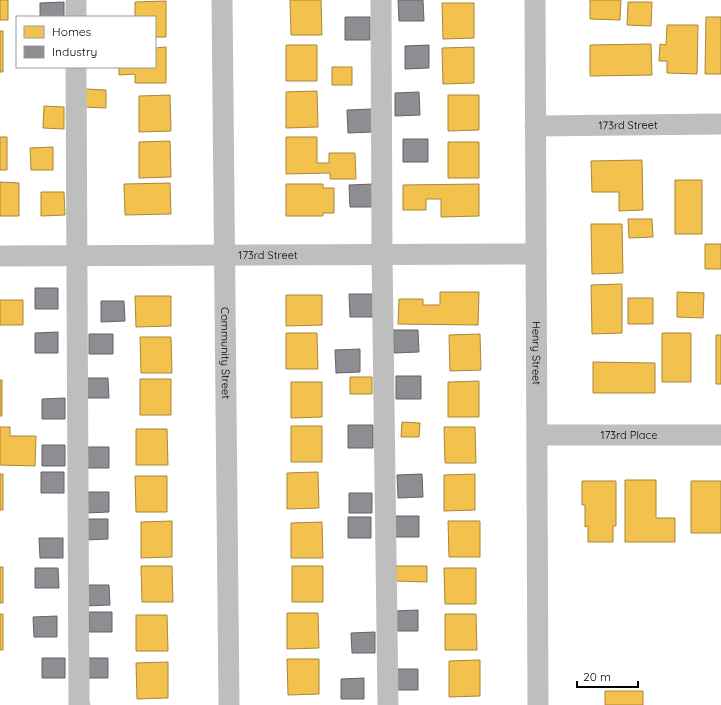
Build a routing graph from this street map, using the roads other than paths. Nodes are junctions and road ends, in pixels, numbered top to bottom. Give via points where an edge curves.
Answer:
1 (76, 0) edge
2 (222, 0) edge
3 (382, 0) edge
4 (535, 0) edge
5 (76, 16) edge
6 (76, 68) edge
7 (721, 124) edge
8 (535, 126) junction
9 (382, 254) junction
10 (536, 254) junction
11 (225, 255) junction
12 (0, 256) edge
13 (77, 256) junction
14 (537, 435) junction
15 (721, 435) edge
16 (80, 705) edge
17 (229, 705) edge
18 (388, 705) edge
19 (538, 705) edge

1 - 5 street
2 - 11 street, Community Street
3 - 9 street
4 - 8 street, Henry Street
6 - 13 street
7 - 8 street, 173rd Street
8 - 10 street, Henry Street
9 - 10 street, 173rd Street
9 - 11 street, 173rd Street
9 - 18 street
10 - 14 street, Henry Street
11 - 13 street, 173rd Street
11 - 17 street, Community Street
12 - 13 street, 173rd Street
13 - 16 street
14 - 15 street, 173rd Place
14 - 19 street, Henry Street

